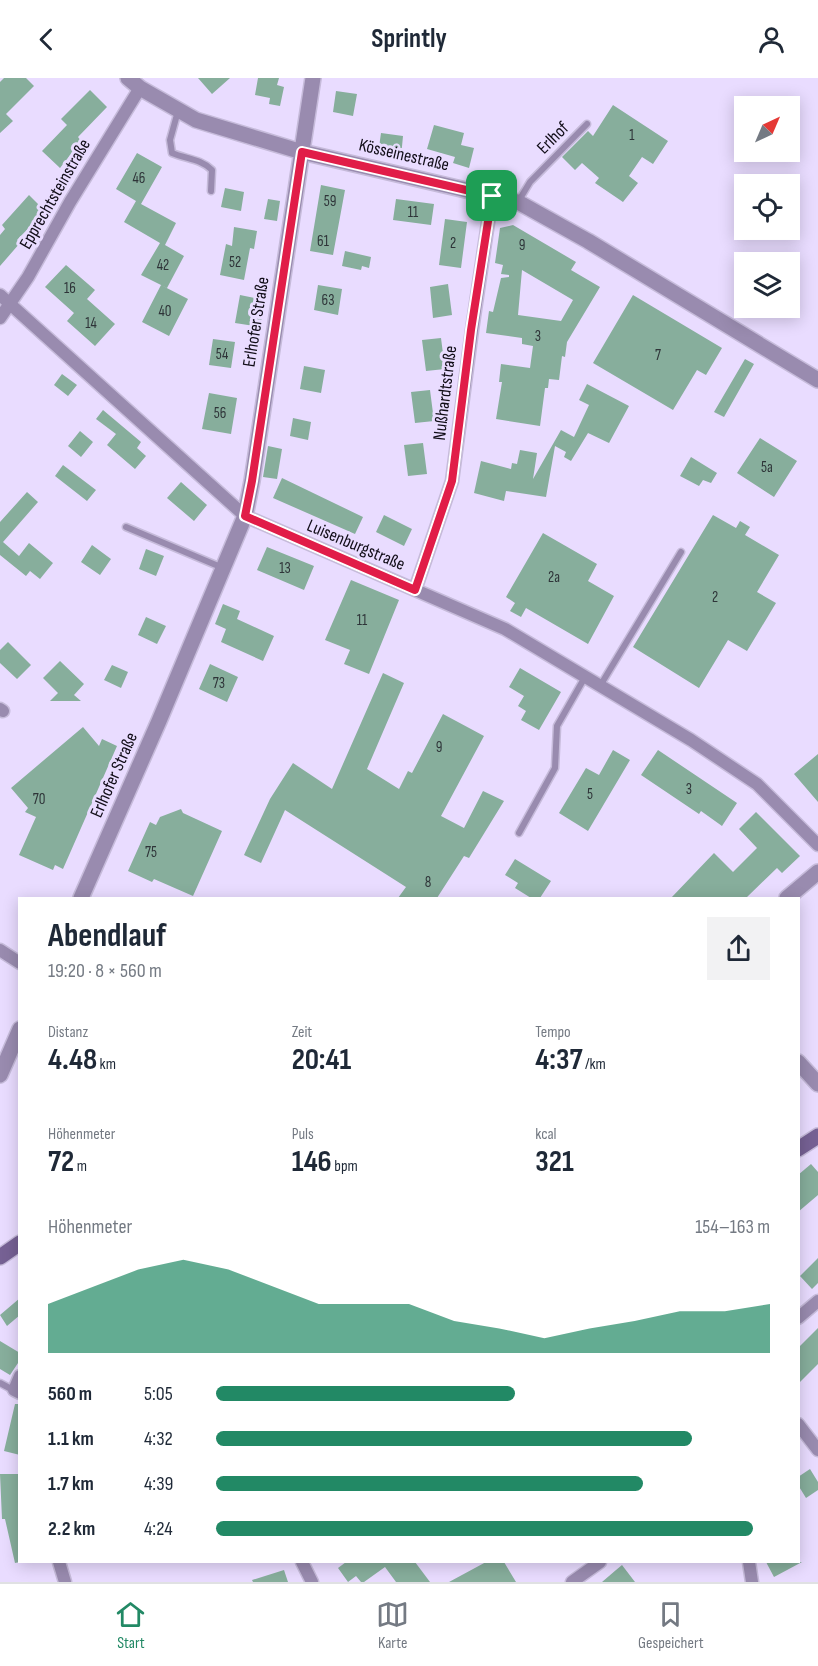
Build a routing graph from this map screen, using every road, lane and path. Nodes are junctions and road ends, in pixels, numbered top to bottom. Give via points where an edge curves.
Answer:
1 (313, 78) edge
2 (134, 83) edge
3 (178, 110) junction
4 (587, 124) dead end
5 (302, 152) junction
6 (211, 191) dead end
7 (492, 196) junction
8 (518, 202) junction
9 (5, 298) edge
10 (0, 318) edge
11 (818, 380) edge
12 (245, 516) junction
13 (126, 527) dead end
14 (681, 552) dead end
15 (223, 568) junction
16 (415, 590) junction
17 (585, 677) junction
18 (600, 686) junction
19 (519, 833) dead end
20 (818, 845) edge
21 (818, 872) edge
22 (83, 897) edge
23 (788, 897) edge
24 (0, 950) edge
25 (18, 962) edge
26 (18, 1034) edge
27 (800, 1064) edge
28 (0, 1075) edge
29 (818, 1084) edge
30 (818, 1136) edge
31 (800, 1148) edge
32 (18, 1244) edge
33 (0, 1257) edge
34 (818, 1301) edge
35 (800, 1316) edge
36 (0, 1383) edge
37 (17, 1392) edge
38 (800, 1427) edge
39 (818, 1450) edge
40 (58, 1563) edge
41 (302, 1563) edge
42 (599, 1563) edge
43 (749, 1563) edge
44 (65, 1582) edge
45 (312, 1582) edge
46 (572, 1582) edge
47 (752, 1582) edge

1 - 5 street, Erlhofer Straße
2 - 3 street, Kösseinestraße
2 - 9 street, Epprechtsteinstraße via 28,277
3 - 5 street, Kösseinestraße via 196,120
3 - 6 lane via 170,140 172,153 205,163 212,170
4 - 8 lane, Erlhof via 530,182
5 - 7 street, Kösseinestraße
5 - 12 street, Erlhofer Straße
7 - 8 street, Kösseinestraße
7 - 16 street, Nußhardtstraße via 452,481
8 - 11 street, Kösseinestraße
9 - 10 street, Epprechtsteinstraße
9 - 12 street, Luisenburgstraße
12 - 15 street, Erlhofer Straße
12 - 16 street, Luisenburgstraße
13 - 15 lane
14 - 18 lane
15 - 22 street, Erlhofer Straße
16 - 17 street, Luisenburgstraße via 505,629
17 - 18 street, Luisenburgstraße
17 - 19 lane via 557,726 555,768
18 - 20 street, Luisenburgstraße via 757,784
21 - 23 street
24 - 25 street
26 - 28 street
27 - 29 street
30 - 31 main road
32 - 33 main road
34 - 35 street
36 - 37 lane
38 - 39 street
40 - 44 street
41 - 45 street
42 - 46 street
43 - 47 street

